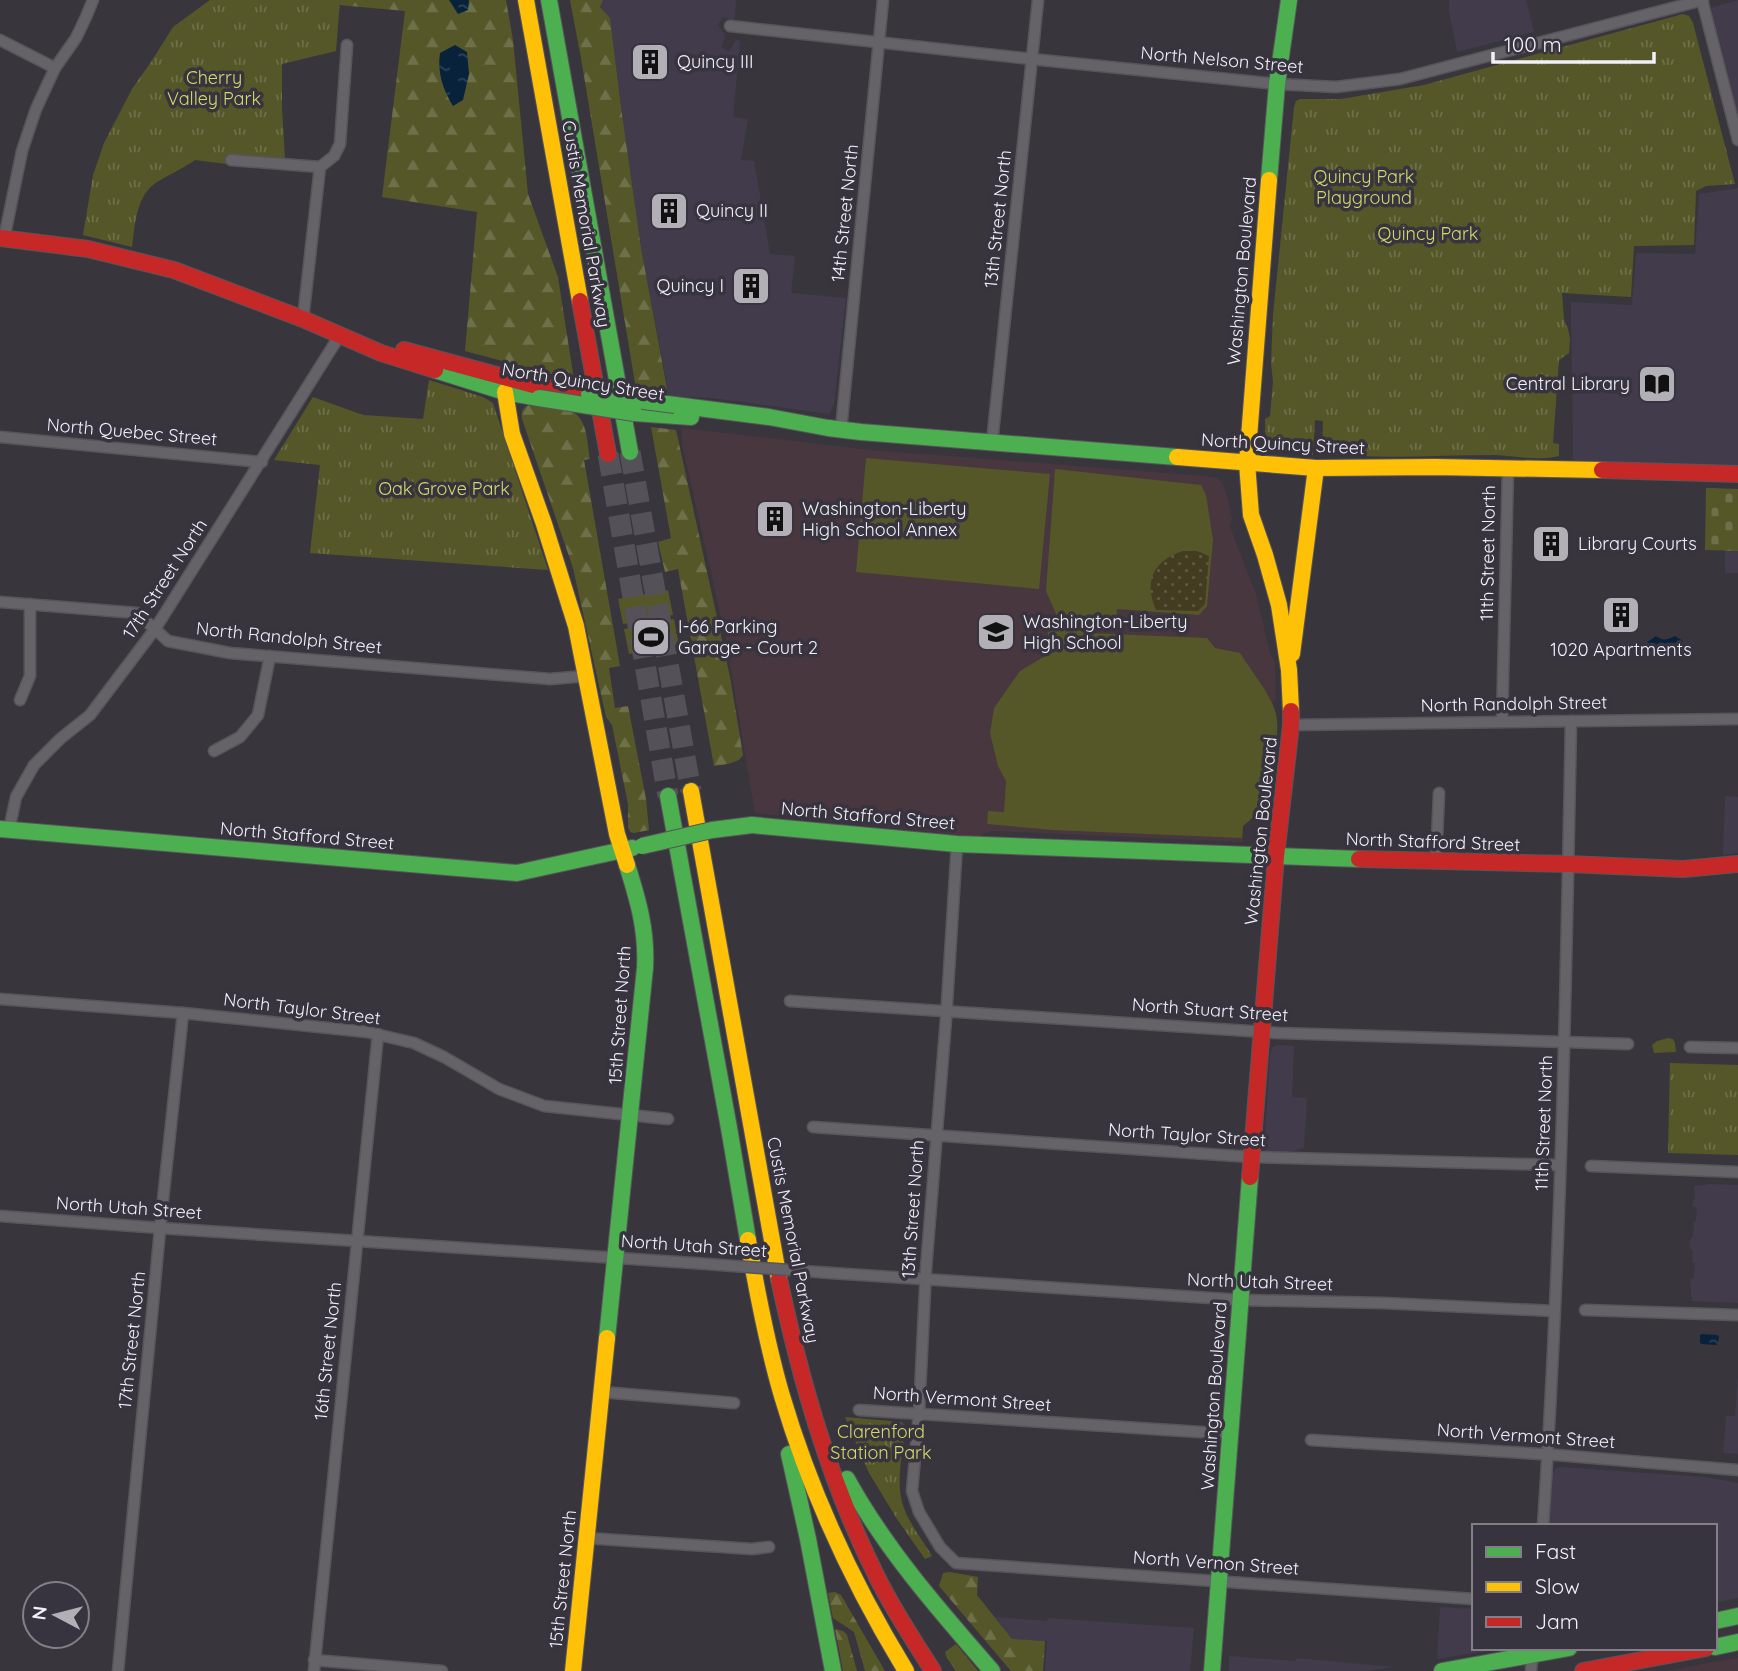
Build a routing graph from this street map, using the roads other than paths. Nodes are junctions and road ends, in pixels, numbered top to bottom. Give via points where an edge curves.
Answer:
1 (93, 0) edge
2 (526, 0) edge
3 (549, 0) edge
4 (883, 0) edge
5 (1038, 0) edge
6 (1289, 0) edge
7 (1702, 0) edge
8 (730, 26) dead end
9 (0, 40) edge
10 (879, 43) junction
11 (347, 46) dead end
12 (1032, 59) junction
13 (55, 68) junction
14 (1277, 83) junction
15 (1738, 140) edge
16 (231, 160) dead end
17 (320, 167) junction
18 (2, 238) edge
19 (303, 319) junction
20 (340, 335) junction
21 (504, 385) junction
22 (835, 429) junction
23 (0, 437) edge
24 (992, 443) junction
25 (630, 452) tunnel mouth
26 (608, 454) tunnel mouth
27 (261, 462) junction
28 (1247, 463) junction
29 (1316, 468) junction
30 (1508, 469) junction
31 (1738, 474) edge
32 (0, 602) edge
33 (30, 604) junction
34 (155, 629) junction
35 (270, 656) junction
36 (1290, 670) junction
37 (586, 676) junction
38 (20, 700) dead end
39 (1738, 719) edge
40 (1570, 721) junction
41 (1502, 722) junction
42 (1291, 725) junction
43 (214, 751) dead end
44 (691, 790) tunnel mouth
45 (1439, 793) dead end
46 (668, 796) tunnel mouth
47 (5, 829) edge
48 (957, 844) junction
49 (622, 850) junction
50 (1276, 856) junction
51 (1436, 862) junction
52 (1569, 864) junction
53 (1738, 864) edge
54 (0, 999) edge
55 (790, 1001) dead end
56 (946, 1010) junction
57 (183, 1013) junction
58 (1261, 1032) junction
59 (378, 1034) junction
60 (1564, 1041) junction
61 (1629, 1044) dead end
62 (1690, 1047) dead end
63 (1738, 1048) edge
64 (631, 1115) junction
65 (668, 1119) dead end
66 (813, 1127) dead end
67 (936, 1135) junction
68 (1251, 1157) junction
69 (1559, 1165) junction
70 (1591, 1166) dead end
71 (1738, 1172) edge
72 (739, 1188) junction
73 (0, 1216) edge
74 (160, 1228) junction
75 (357, 1241) junction
76 (615, 1259) junction
77 (926, 1279) junction
78 (1241, 1300) junction
79 (784, 1306) junction
80 (1584, 1310) dead end
81 (1554, 1311) junction
82 (1738, 1315) edge
83 (601, 1392) junction
84 (734, 1403) dead end
85 (859, 1410) dead end
86 (919, 1413) junction
87 (1231, 1434) junction
88 (1311, 1440) dead end
89 (1548, 1455) junction
90 (1738, 1470) edge
91 (1543, 1524) edge
92 (586, 1538) junction
93 (769, 1547) dead end
94 (956, 1563) joint
95 (1219, 1581) junction
96 (1472, 1598) edge
97 (1738, 1616) edge
98 (1717, 1621) edge
99 (1738, 1642) edge
100 (1717, 1647) edge
101 (1562, 1650) edge
102 (1695, 1650) edge
103 (1532, 1658) edge
104 (314, 1666) edge
105 (117, 1671) edge
106 (442, 1671) edge
107 (573, 1671) edge
108 (832, 1671) edge
109 (906, 1671) edge
110 (933, 1671) edge
111 (992, 1671) edge
112 (1212, 1671) edge
113 (1441, 1671) edge
114 (1583, 1671) edge

1 - 13 street via 76,38
2 - 26 main road, Custis Memorial Parkway
3 - 25 main road, Custis Memorial Parkway
4 - 10 street, 14th Street North
5 - 12 street, 13th Street North
6 - 14 main road, Washington Boulevard
7 - 14 street, North Nelson Street via 1400,79 1336,87
7 - 15 street
8 - 10 street, North Nelson Street
9 - 13 street
10 - 12 street, North Nelson Street
10 - 22 street, 14th Street North
11 - 17 street via 340,144
12 - 14 street, North Nelson Street
12 - 24 street, 13th Street North
13 - 18 street via 22,151
14 - 28 main road, Washington Boulevard
16 - 17 street
17 - 19 street
18 - 19 main road, North Quincy Street via 88,249 174,271
19 - 20 main road, North Quincy Street
20 - 21 main road, North Quincy Street via 381,353
20 - 27 street, 17th Street North
21 - 22 main road, North Quincy Street, bridge via 634,413 769,416
21 - 37 main road, 15th Street North via 512,434 576,626
22 - 24 main road, North Quincy Street
23 - 27 street, North Quebec Street
24 - 28 main road, North Quincy Street
27 - 34 street, 17th Street North
28 - 29 main road, North Quincy Street
28 - 36 main road, Washington Boulevard via 1251,515 1279,605
29 - 30 main road, North Quincy Street
29 - 36 main road
30 - 31 main road, North Quincy Street
30 - 41 street, 11th Street North
32 - 33 street, North Randolph Street
33 - 34 street, North Randolph Street via 137,613
33 - 38 street via 30,676
34 - 35 street, North Randolph Street via 168,641
34 - 47 street, 17th Street North via 90,715 34,765
35 - 37 street, North Randolph Street via 550,680
35 - 43 street via 258,715 240,737
36 - 42 main road, Washington Boulevard
37 - 49 main road, 15th Street North
39 - 40 street, North Randolph Street
40 - 41 street, North Randolph Street
40 - 52 street, 11th Street North
41 - 42 street, North Randolph Street
42 - 50 main road, Washington Boulevard
44 - 79 main road, Custis Memorial Parkway
45 - 51 street
46 - 72 main road
47 - 49 main road, North Stafford Street via 517,873
48 - 49 main road, North Stafford Street, bridge via 752,825
48 - 50 main road, North Stafford Street
48 - 56 street, 13th Street North
49 - 64 main road, 15th Street North via 646,944
50 - 51 main road, North Stafford Street
50 - 58 main road, Washington Boulevard
51 - 52 main road, North Stafford Street
52 - 53 main road, North Stafford Street via 1683,869
52 - 60 street, 11th Street North
54 - 57 street, North Taylor Street
55 - 56 street, North Stuart Street
56 - 58 street, North Stuart Street
56 - 67 street, 13th Street North
57 - 59 street, North Taylor Street
57 - 74 street, 17th Street North
58 - 60 street, North Stuart Street
58 - 68 main road, Washington Boulevard
59 - 64 street, North Taylor Street via 444,1056 499,1089 544,1106
59 - 75 street, 16th Street North
60 - 61 street, North Stuart Street
60 - 69 street, 11th Street North
62 - 63 street
64 - 65 street, North Taylor Street
64 - 76 main road, 15th Street North
66 - 67 street, North Taylor Street
67 - 68 street, North Taylor Street
67 - 77 street, 13th Street North
68 - 69 street, North Taylor Street
68 - 78 main road, Washington Boulevard
69 - 81 street, 11th Street North
70 - 71 street
72 - 108 main road via 750,1302 808,1539
72 - 109 main road via 767,1333 799,1447 846,1564
73 - 74 street, North Utah Street
74 - 75 street, North Utah Street
74 - 105 street, 17th Street North
75 - 76 street, North Utah Street
75 - 104 street, 16th Street North
76 - 77 street, North Utah Street, bridge
76 - 83 main road, 15th Street North
77 - 78 street, North Utah Street
77 - 86 street, 13th Street North
78 - 81 street, North Utah Street
78 - 87 main road, Washington Boulevard
79 - 110 main road, Custis Memorial Parkway via 807,1401 839,1491 884,1589
79 - 111 main road via 830,1438 856,1497 907,1573
80 - 82 street
81 - 89 street, 11th Street North
83 - 84 street
83 - 92 main road, 15th Street North
85 - 86 street, North Vermont Street
86 - 87 street, North Vermont Street
86 - 94 street, 13th Street North via 912,1491 940,1547
87 - 95 main road, Washington Boulevard
88 - 89 street, North Vermont Street
89 - 90 street, North Vermont Street
89 - 91 street, 11th Street North
92 - 93 street
92 - 107 main road, 15th Street North
94 - 95 street, North Vernon Street
95 - 96 street, North Vernon Street
95 - 112 main road, Washington Boulevard
97 - 98 main road
99 - 100 main road
101 - 103 main road
102 - 114 main road
103 - 113 main road
104 - 106 street

